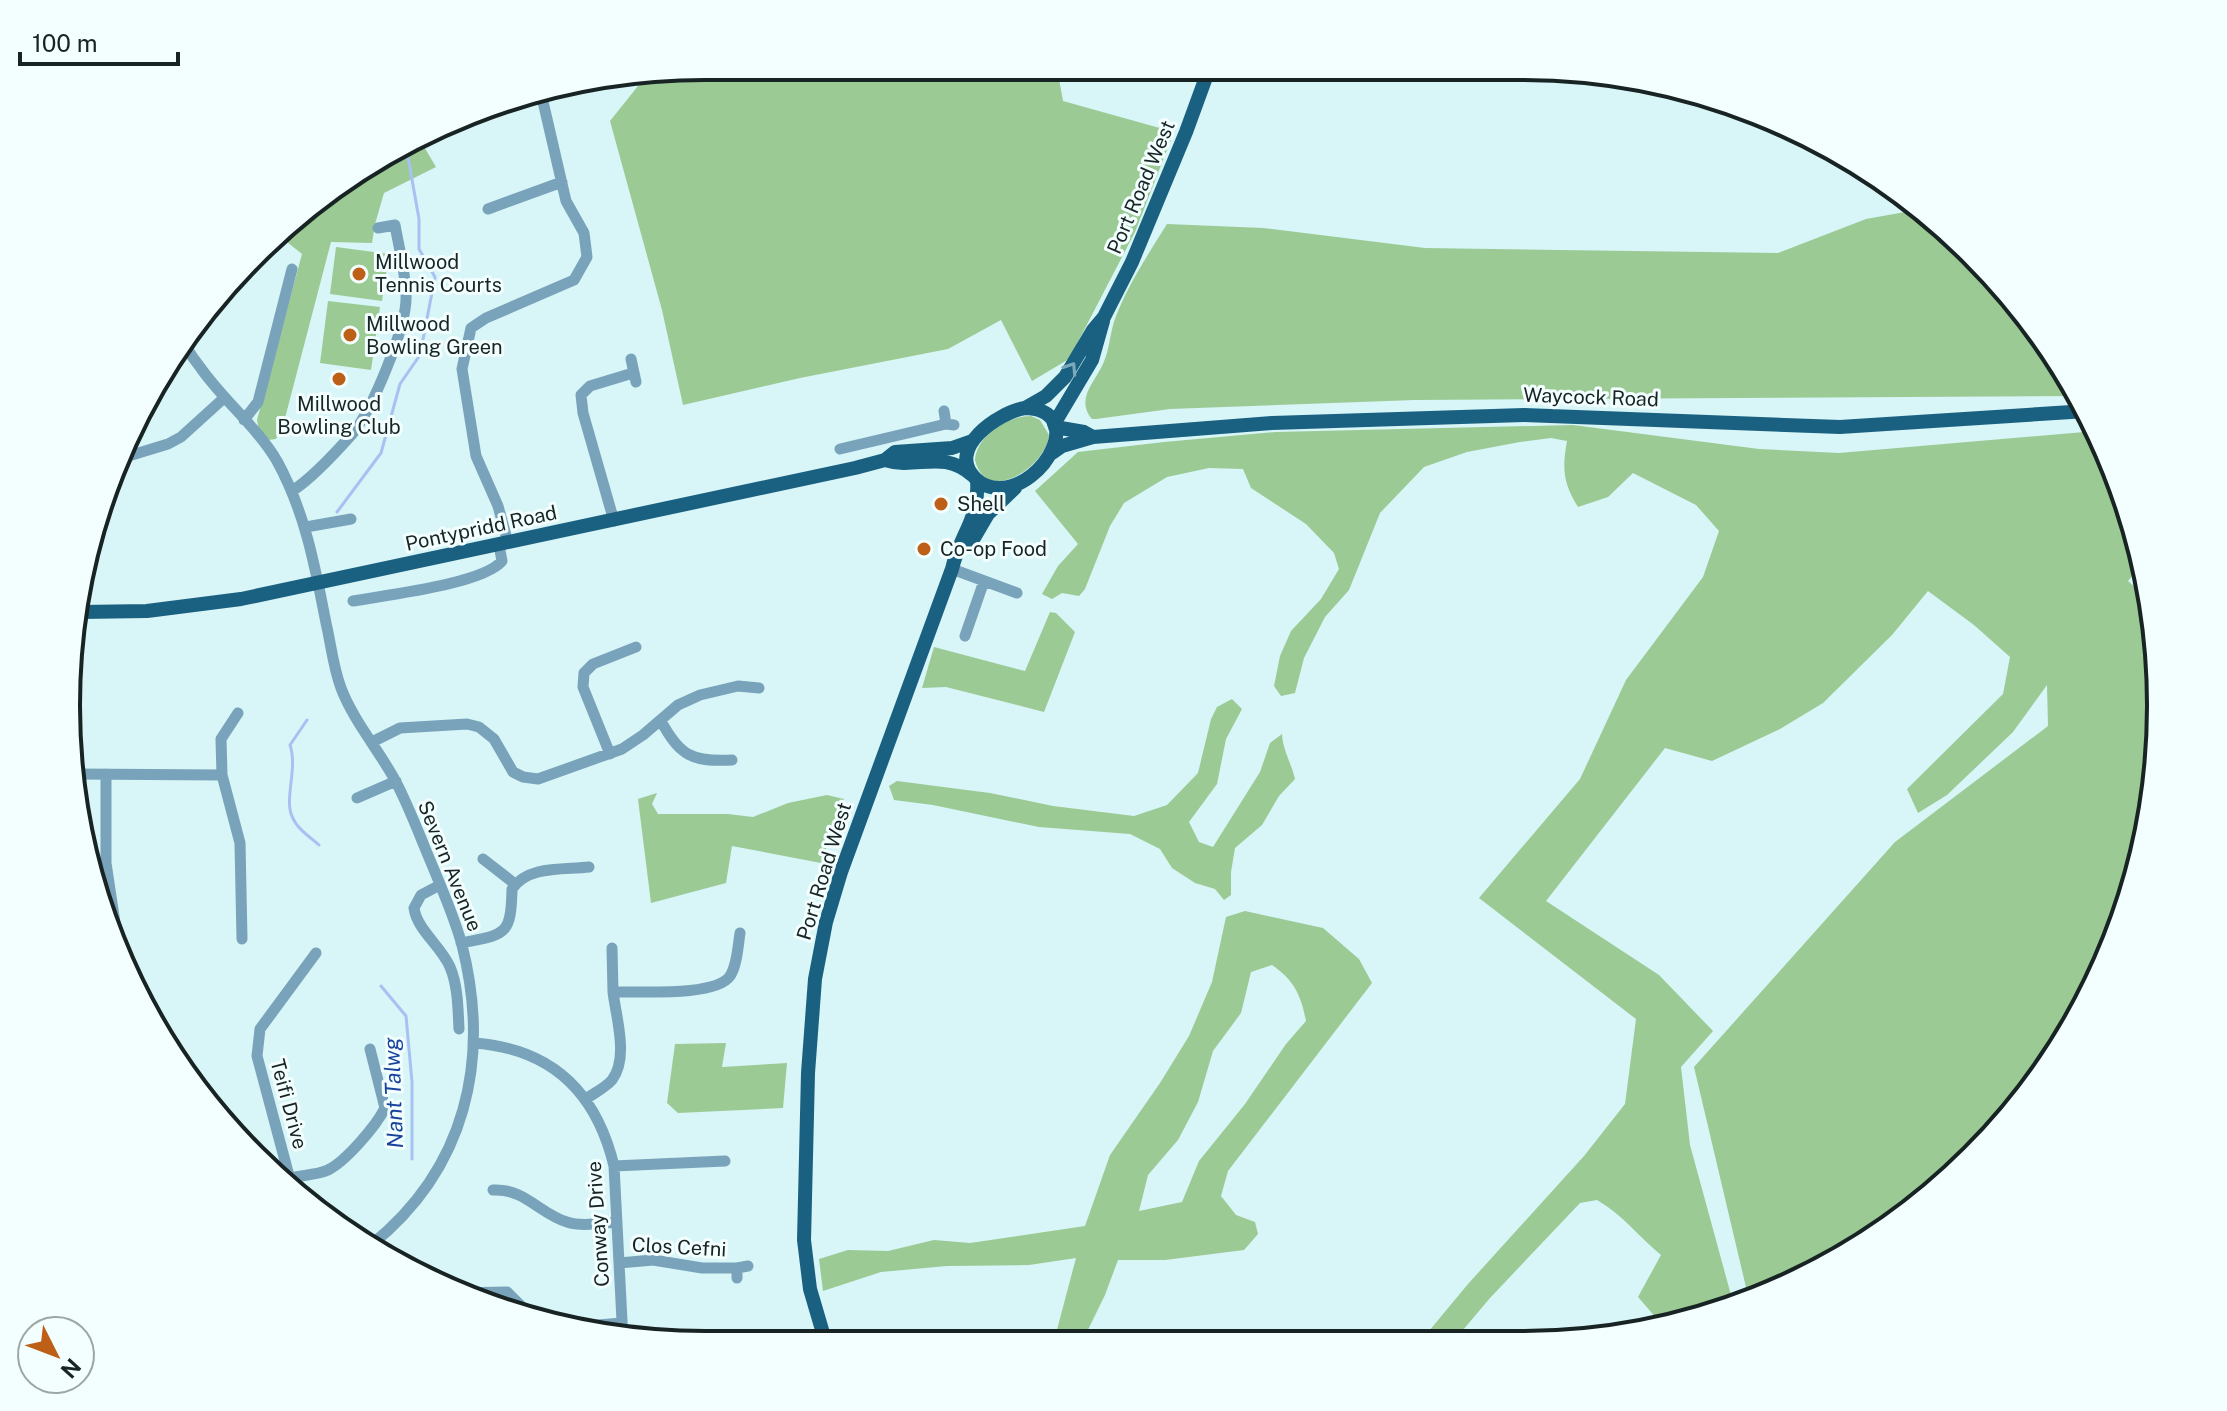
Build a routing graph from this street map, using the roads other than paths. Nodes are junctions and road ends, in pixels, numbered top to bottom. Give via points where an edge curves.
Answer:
1 (1205, 80) edge
2 (543, 101) edge
3 (562, 182) junction
4 (488, 209) dead end
5 (378, 228) dead end
6 (292, 269) dead end
7 (1104, 317) junction
8 (191, 350) edge
9 (631, 359) dead end
10 (224, 398) junction
11 (1025, 408) junction
12 (2073, 412) edge
13 (244, 420) junction
14 (948, 420) dead end
15 (1054, 425) junction
16 (1093, 437) junction
17 (972, 441) junction
18 (1052, 453) junction
19 (133, 455) edge
20 (885, 460) junction
21 (855, 468) junction
22 (975, 478) junction
23 (1024, 480) junction
24 (292, 491) junction
25 (351, 519) dead end
26 (614, 521) junction
27 (306, 527) junction
28 (504, 544) junction
29 (952, 569) junction
30 (984, 581) junction
31 (318, 583) junction
32 (1017, 593) dead end
33 (353, 601) dead end
34 (87, 612) edge
35 (965, 636) dead end
36 (636, 647) dead end
37 (759, 688) dead end
38 (238, 713) dead end
39 (661, 721) junction
40 (372, 742) junction
41 (610, 754) junction
42 (732, 760) dead end
43 (84, 774) edge
44 (106, 774) junction
45 (222, 775) junction
46 (396, 781) junction
47 (357, 798) dead end
48 (483, 859) dead end
49 (589, 867) dead end
50 (515, 884) junction
51 (440, 885) junction
52 (112, 905) edge
53 (740, 933) dead end
54 (242, 939) dead end
55 (461, 943) junction
56 (612, 948) dead end
57 (316, 953) dead end
58 (613, 992) junction
59 (459, 1029) dead end
60 (473, 1043) junction
61 (370, 1049) dead end
62 (586, 1099) junction
63 (725, 1161) dead end
64 (614, 1166) junction
65 (288, 1171) edge
66 (298, 1180) edge
67 (493, 1190) dead end
68 (617, 1222) junction
69 (378, 1238) edge
70 (619, 1263) junction
71 (740, 1271) dead end
72 (490, 1292) edge
73 (517, 1302) edge
74 (622, 1323) joint
75 (612, 1324) edge
76 (822, 1331) edge

1 - 7 main road, Port Road West via 1132,262
2 - 3 street
3 - 4 street
3 - 28 street via 584,233 587,257 574,280 471,328 462,369 476,456 498,506
5 - 24 street via 395,225 407,299 397,347 354,432
6 - 13 street via 258,402
11 -> 7 main road, Port Road West via 1065,377
7 - 15 main road, Port Road West via 1092,360
8 - 10 street, Severn Avenue
9 - 26 street via 635,378 590,386 581,395
10 - 13 street, Severn Avenue
10 - 19 street via 181,437
11 - 15 main road via 1041,412
11 - 17 main road via 999,418
12 - 16 main road, Waycock Road via 1840,427 1499,415 1225,425
13 - 24 street, Severn Avenue
14 - 21 street via 845,448
15 - 16 main road, Waycock Road
15 - 18 main road
16 - 18 main road, Waycock Road
17 - 20 main road, Pontypridd Road via 952,448 895,452
17 - 22 main road via 967,455
18 - 23 main road
20 - 21 main road, Pontypridd Road
20 - 22 main road, Pontypridd Road via 945,461
21 - 26 main road, Pontypridd Road
22 - 23 main road via 1001,488
22 - 29 main road, Port Road West via 977,508
23 - 29 main road, Port Road West via 988,514
24 - 27 street, Severn Avenue
25 - 27 street
26 - 28 main road, Pontypridd Road
27 - 31 street, Severn Avenue
28 - 31 main road, Pontypridd Road
28 - 33 street via 502,561 488,572
29 - 30 street
29 - 76 main road, Port Road West via 841,872 815,979 804,1240
30 - 32 street
30 - 35 street
31 - 34 main road, Pontypridd Road via 205,605
31 - 40 street, Severn Avenue via 340,686
36 - 41 street via 593,664 584,673 583,687
37 - 39 street via 738,686 700,695
38 - 45 street via 221,739
39 - 41 street
39 - 42 street via 676,747 702,761
40 - 41 street via 400,728 467,724 494,739 513,772 538,779
40 - 46 street, Severn Avenue
43 - 44 street
44 - 45 street
44 - 52 street via 106,863
45 - 54 street via 240,843
46 - 47 street
46 - 51 street, Severn Avenue
48 - 50 street
49 - 50 street via 533,872
50 - 55 street via 508,927 499,935
51 - 55 street, Severn Avenue
51 - 59 street via 421,895 414,908 451,968
53 - 58 street via 732,974 724,984
55 - 60 street, Severn Avenue
56 - 58 street
57 - 65 street, Teifi Drive via 260,1029 257,1056
58 - 62 street via 618,1070
60 - 62 street, Conway Drive via 532,1055 567,1078
60 - 69 street, Severn Avenue via 466,1099 446,1158 416,1203
61 - 66 street via 385,1108 378,1121 338,1163
62 - 64 street, Conway Drive via 608,1140
63 - 64 street
64 - 68 street, Conway Drive
67 - 68 street via 524,1197 563,1222
68 - 70 street, Conway Drive
70 - 71 street, Clos Cefni via 653,1260
70 - 74 street, Conway Drive
72 - 73 street via 507,1292
74 - 75 street

